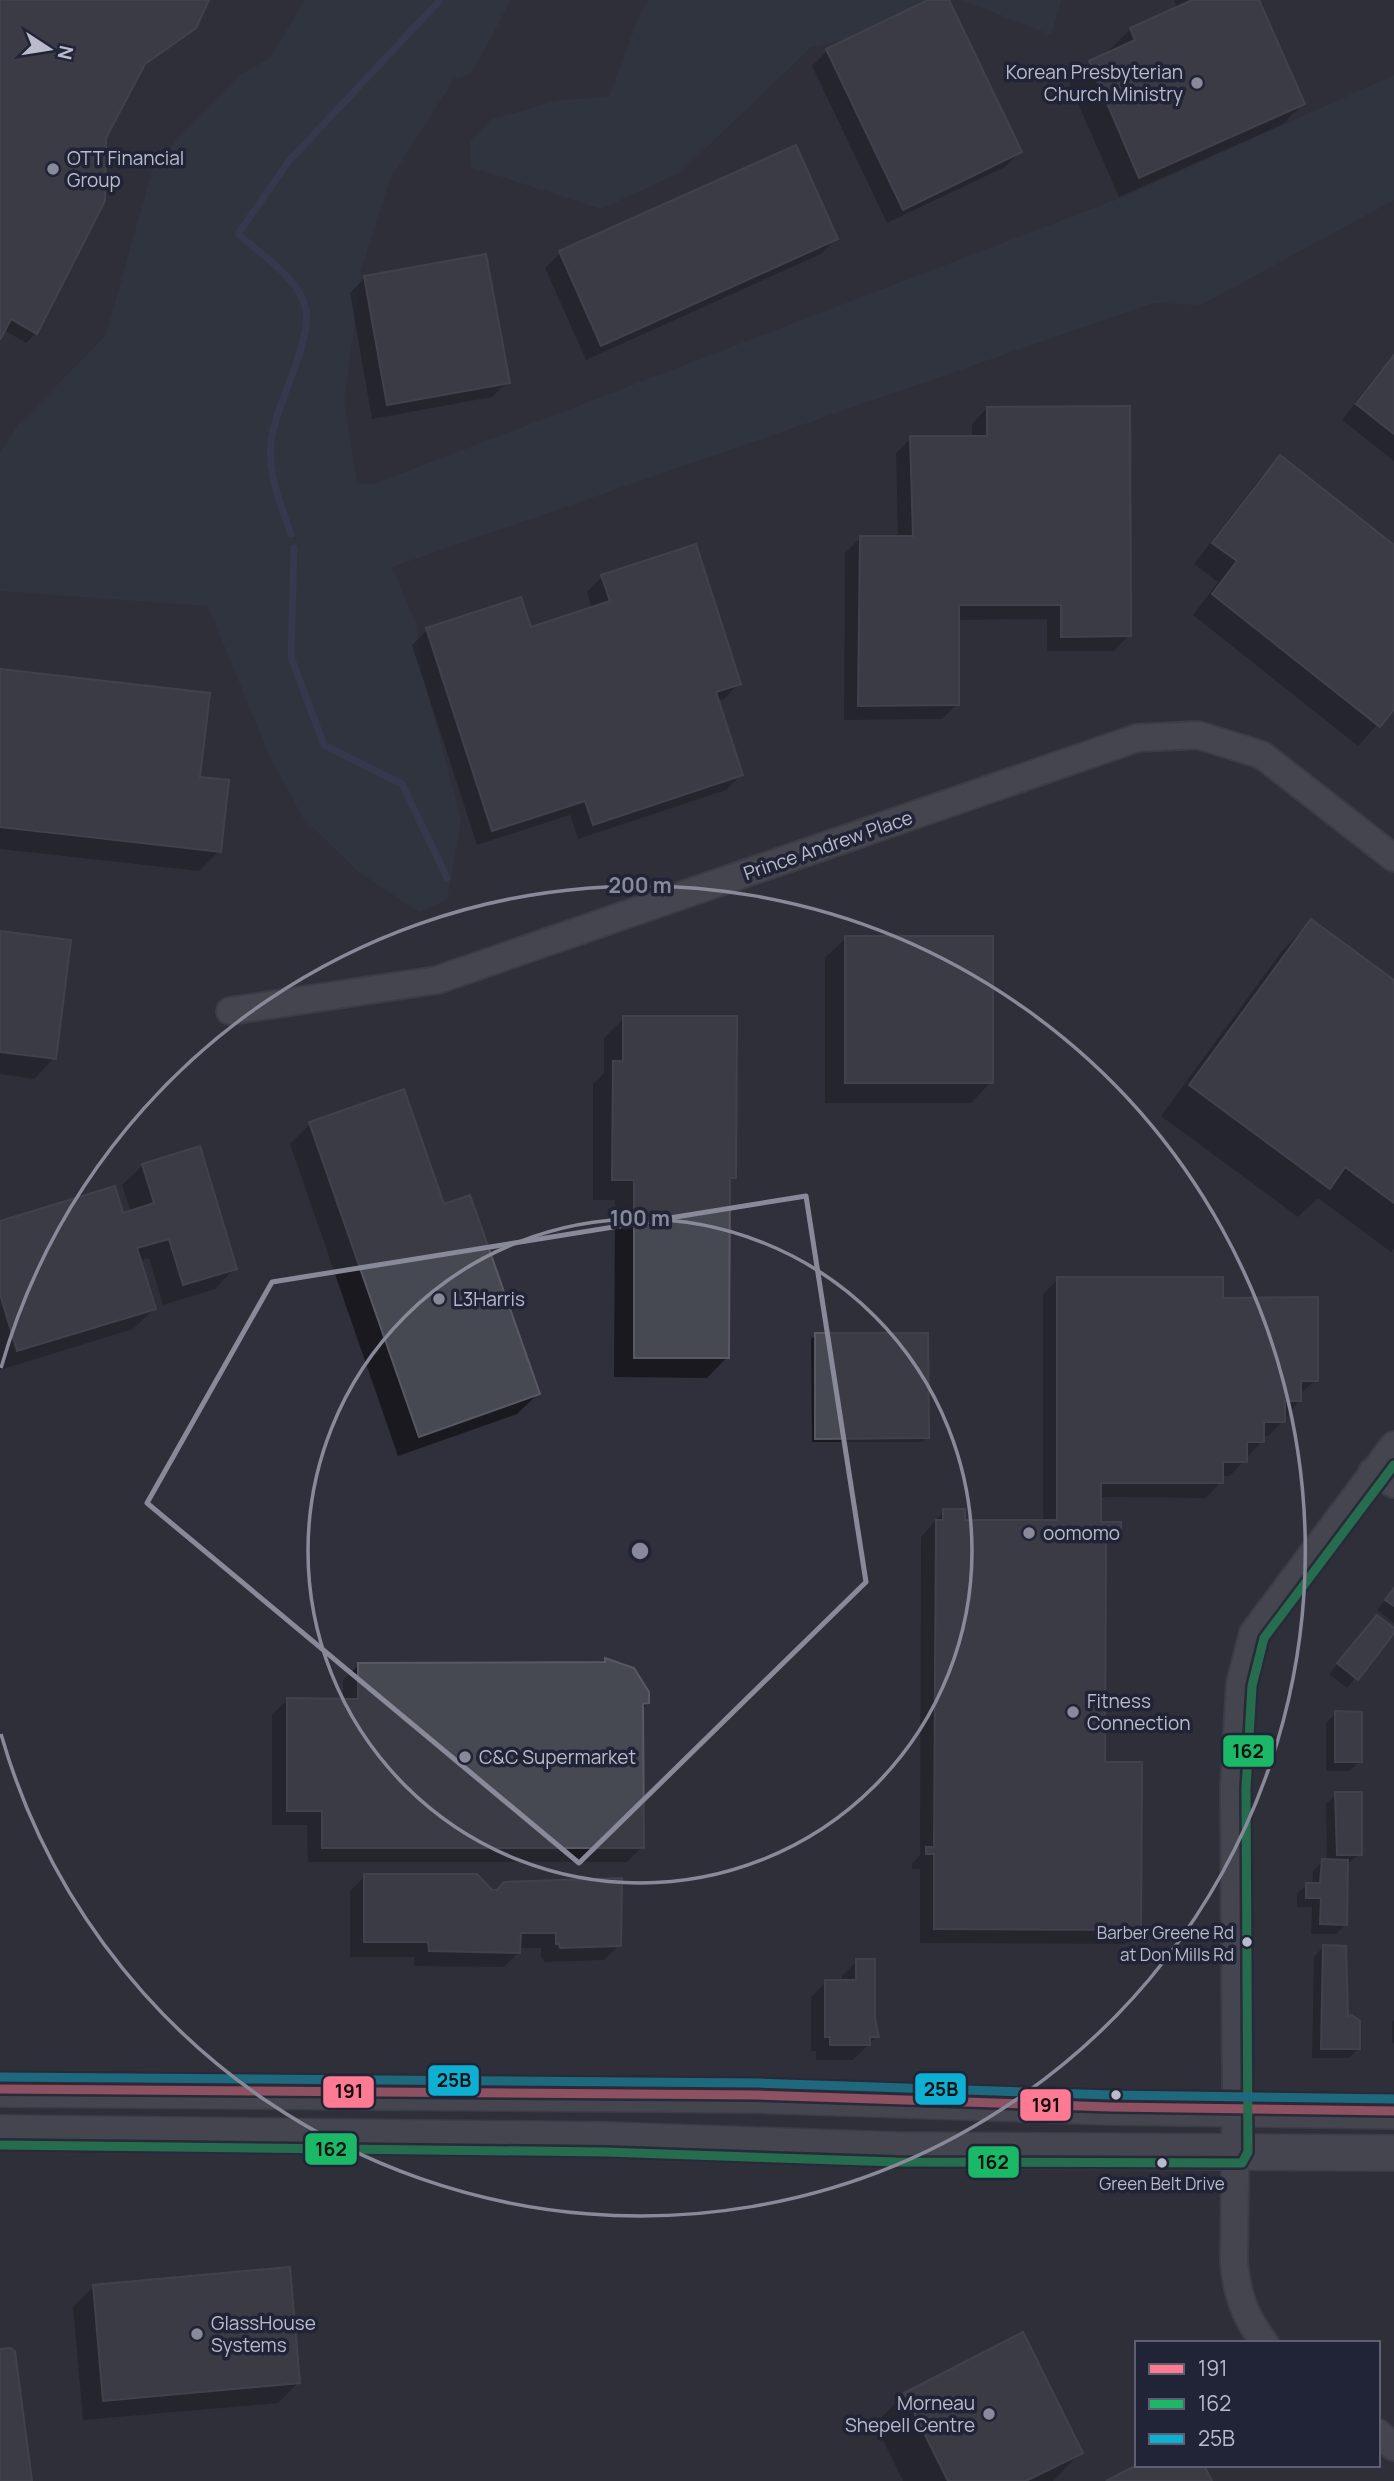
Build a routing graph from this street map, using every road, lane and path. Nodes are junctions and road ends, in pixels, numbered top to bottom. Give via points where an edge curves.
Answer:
1 (1394, 858) edge
2 (230, 1011) dead end
3 (1394, 1445) edge
4 (1383, 1478) edge
5 (0, 2089) edge
6 (1236, 2110) junction
7 (1394, 2111) edge
8 (0, 2133) edge
9 (1236, 2152) junction
10 (1394, 2153) edge
11 (1263, 2341) edge
12 (1380, 2434) edge
13 (1394, 2447) edge

1 - 2 street, Prince Andrew Place via 1262,755 1198,735 1137,738 437,980
3 - 4 street
4 - 6 street via 1253,1633 1240,1684 1234,1788
5 - 6 main road via 758,2095
6 - 7 main road
6 - 9 street
8 - 9 main road
9 - 10 main road
9 - 11 street via 1237,2288 1250,2324
12 - 13 street

